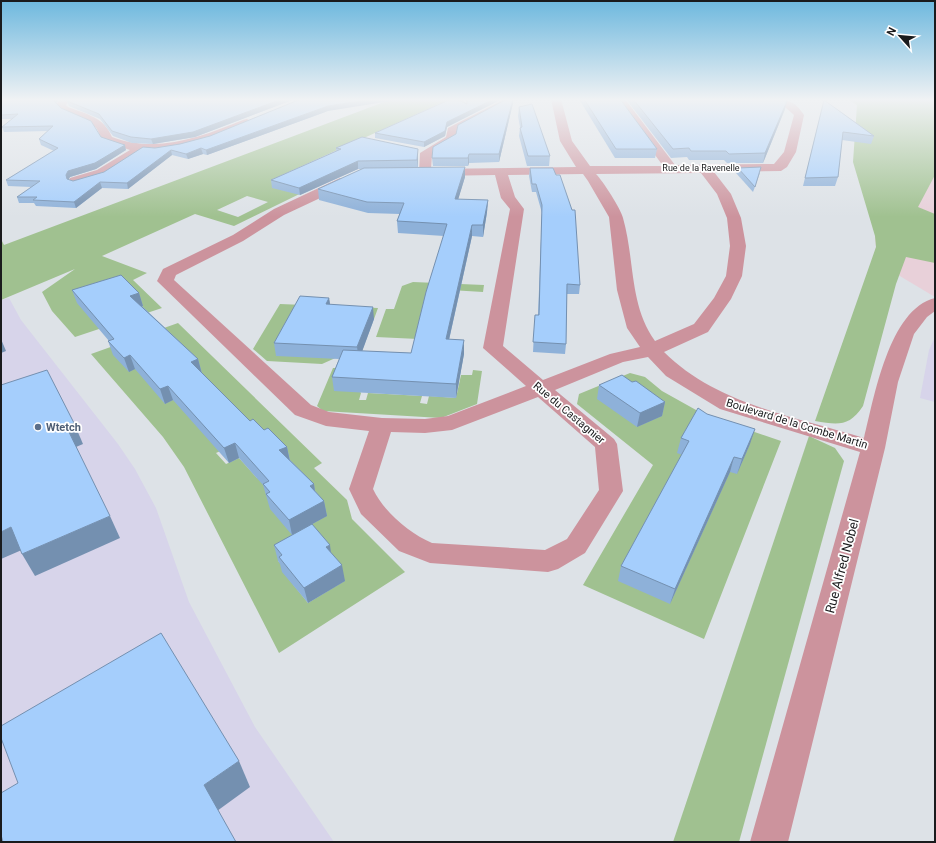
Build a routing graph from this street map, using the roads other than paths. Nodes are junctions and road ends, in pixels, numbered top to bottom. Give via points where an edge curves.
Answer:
1 (106, 138) edge
2 (200, 138) edge
3 (451, 138) edge
4 (565, 138) edge
5 (649, 138) edge
6 (793, 138) edge
7 (141, 148) junction
8 (671, 168) junction
9 (705, 169) junction
10 (587, 170) junction
11 (411, 172) edge
12 (426, 172) junction
13 (501, 172) junction
14 (356, 175) edge
15 (75, 180) edge
16 (935, 303) edge
17 (652, 350) junction
18 (539, 388) junction
19 (382, 425) junction
20 (873, 448) junction
21 (768, 842) edge

1 - 7 street via 115,143
2 - 7 street via 184,144
3 - 12 street via 420,152
4 - 10 street, Boulevard de la Combe Martin via 578,161
5 - 8 street
6 - 9 street, Rue de la Ravenelle via 788,158 777,168
7 - 15 street via 101,173
8 - 9 street, Rue de la Ravenelle
8 - 10 street, Rue de la Ravenelle
9 - 17 street via 724,194 734,218 738,246 734,276 702,328
10 - 13 street
10 - 17 street, Boulevard de la Combe Martin via 616,217 626,290 636,328
11 - 12 street
12 - 13 street
13 - 18 street, Rue du Castagnier via 508,198 517,209 493,348
14 - 19 street via 279,212 238,238 169,272 165,281 303,410 326,419
16 - 20 street, Rue Alfred Nobel via 921,313 904,333 888,382
17 - 18 street via 617,358
17 - 20 street, Boulevard de la Combe Martin via 673,372 728,404
18 - 19 street via 452,423 425,426
18 - 19 street, Rue du Castagnier via 606,444 611,491 576,546 548,561 430,553 408,544 370,508 361,488
20 - 21 street, Rue Alfred Nobel

